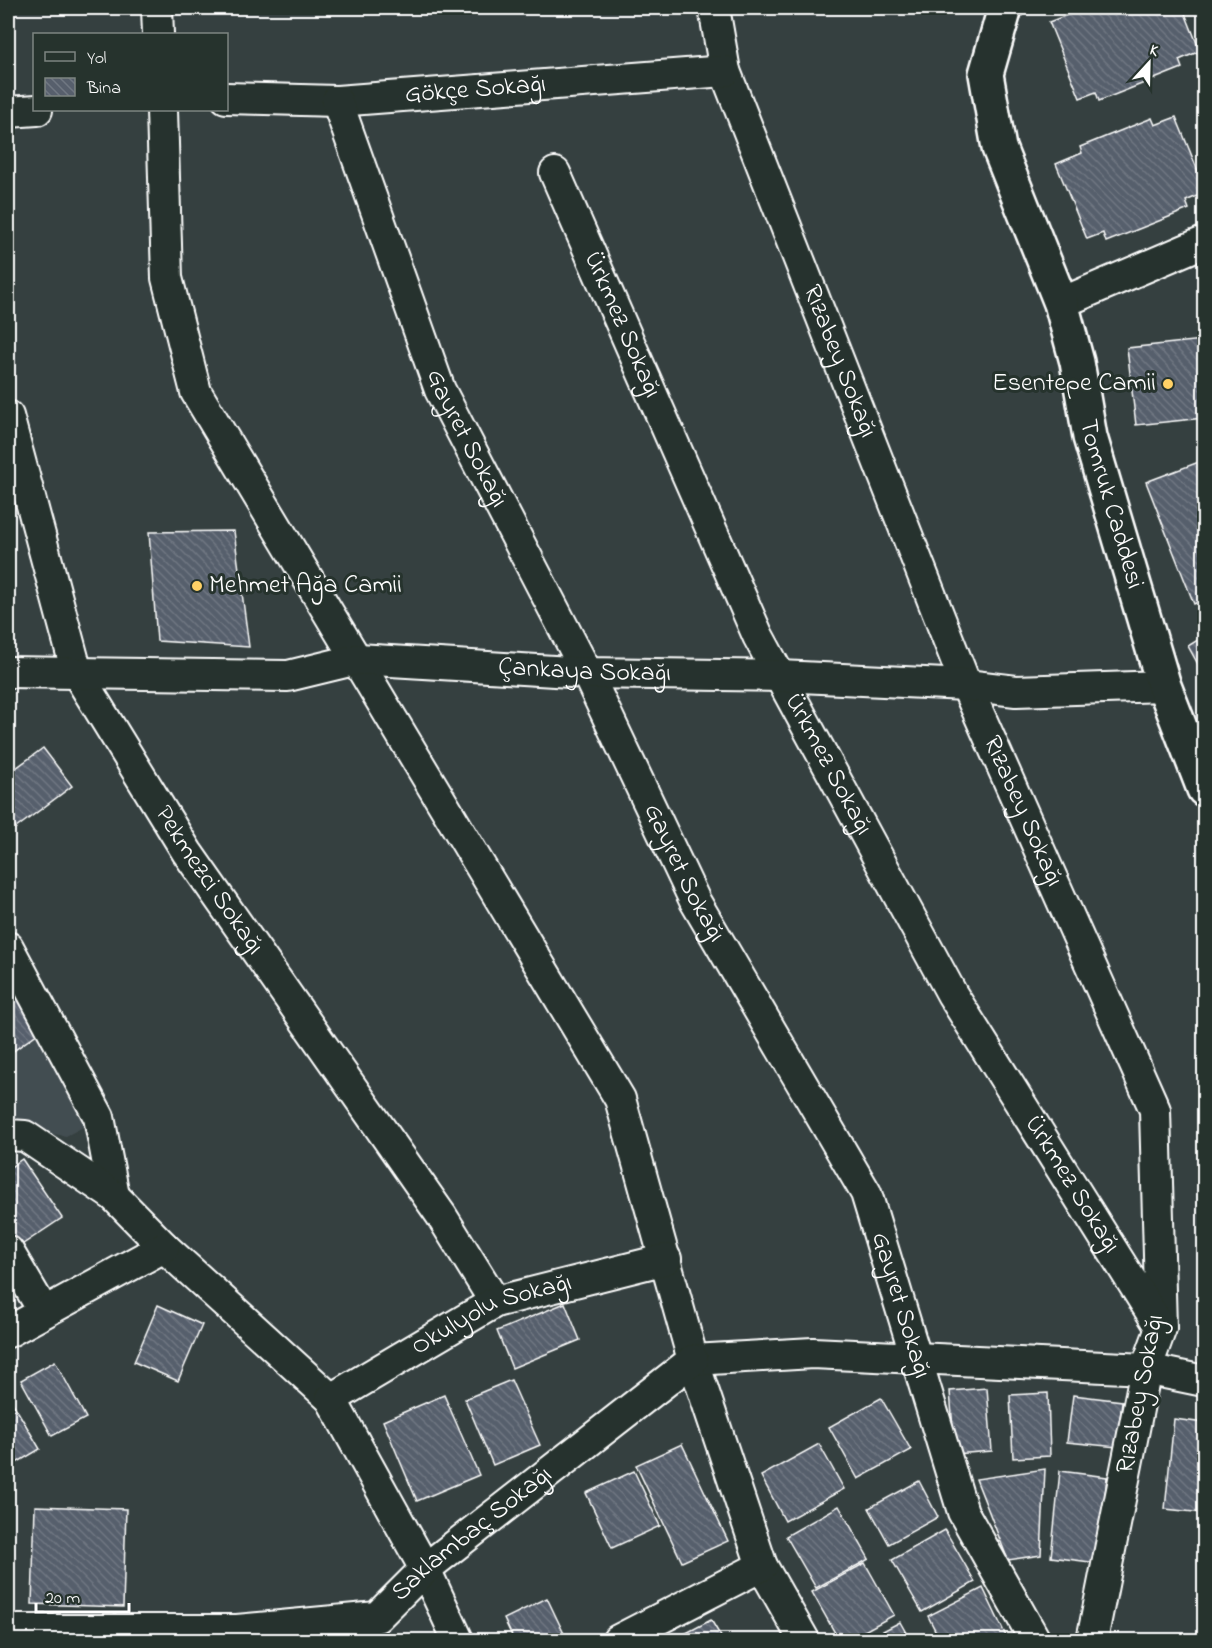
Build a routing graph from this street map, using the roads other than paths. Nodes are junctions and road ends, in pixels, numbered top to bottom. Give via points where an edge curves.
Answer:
1 (157, 8) edge
2 (714, 8) edge
3 (1005, 8) edge
4 (158, 33) edge
5 (725, 71) junction
6 (228, 99) edge
7 (336, 101) junction
8 (33, 110) edge
9 (162, 111) edge
10 (8, 112) edge
11 (555, 173) dead end
12 (1204, 242) edge
13 (1061, 303) junction
14 (8, 416) edge
15 (358, 658) junction
16 (8, 672) edge
17 (77, 673) junction
18 (587, 674) junction
19 (780, 676) junction
20 (966, 685) junction
21 (1164, 686) junction
22 (1204, 789) edge
23 (8, 947) edge
24 (8, 1134) edge
25 (114, 1196) junction
26 (165, 1247) junction
27 (8, 1251) edge
28 (666, 1259) junction
29 (495, 1302) junction
30 (44, 1312) junction
31 (1161, 1328) junction
32 (8, 1332) edge
33 (915, 1359) junction
34 (693, 1360) junction
35 (1146, 1369) junction
36 (1204, 1382) edge
37 (331, 1399) junction
38 (762, 1566) junction
39 (425, 1569) junction
40 (8, 1630) edge
41 (458, 1641) edge
42 (618, 1641) edge
43 (804, 1641) edge
44 (1035, 1641) edge
45 (1092, 1641) edge

1 - 4 street
2 - 5 street, Rızabey Sokağı
3 - 13 main road, Tomruk Caddesi via 986,74 999,148
5 - 7 street, Gökçe Sokağı
5 - 20 street, Rızabey Sokağı
6 - 7 street, Gökçe Sokağı
7 - 18 street, Gayret Sokağı via 440,390
8 - 10 street
9 - 15 street via 167,278 196,392
11 - 19 street, Ürkmez Sokağı via 758,636
12 - 13 street
13 - 21 main road, Tomruk Caddesi via 1077,362 1090,437
14 - 17 street, Pekmezci Sokağı
15 - 17 street, Çankaya Sokağı via 288,676
15 - 18 street, Çankaya Sokağı
15 - 28 street via 620,1099
16 - 17 street, Çankaya Sokağı
17 - 29 street, Pekmezci Sokağı via 187,852 441,1215
18 - 19 street, Çankaya Sokağı
18 - 33 street, Gayret Sokağı via 695,901 866,1193
19 - 20 street, Çankaya Sokağı
19 - 31 street, Ürkmez Sokağı via 952,994
20 - 21 street, Çankaya Sokağı via 1016,691
20 - 31 street, Rızabey Sokağı via 1155,1110
21 - 22 main road, Tomruk Caddesi
23 - 25 street via 99,1117
24 - 25 street via 25,1136
25 - 26 street
26 - 30 street
26 - 37 street
27 - 30 street
28 - 29 street, Okulyolu Sokağı
28 - 34 street
29 - 37 street, Okulyolu Sokağı
30 - 32 street
31 - 35 street, Rızabey Sokağı
33 - 34 street via 813,1353
33 - 35 street
33 - 44 street, Gayret Sokağı via 963,1512
34 - 38 street
34 - 39 street, Saklambaç Sokağı
35 - 36 street
35 - 45 street, Rızabey Sokağı
37 - 39 street
38 - 42 street
38 - 43 street
39 - 40 street, Saklambaç Sokağı via 377,1617 237,1630
39 - 41 street

